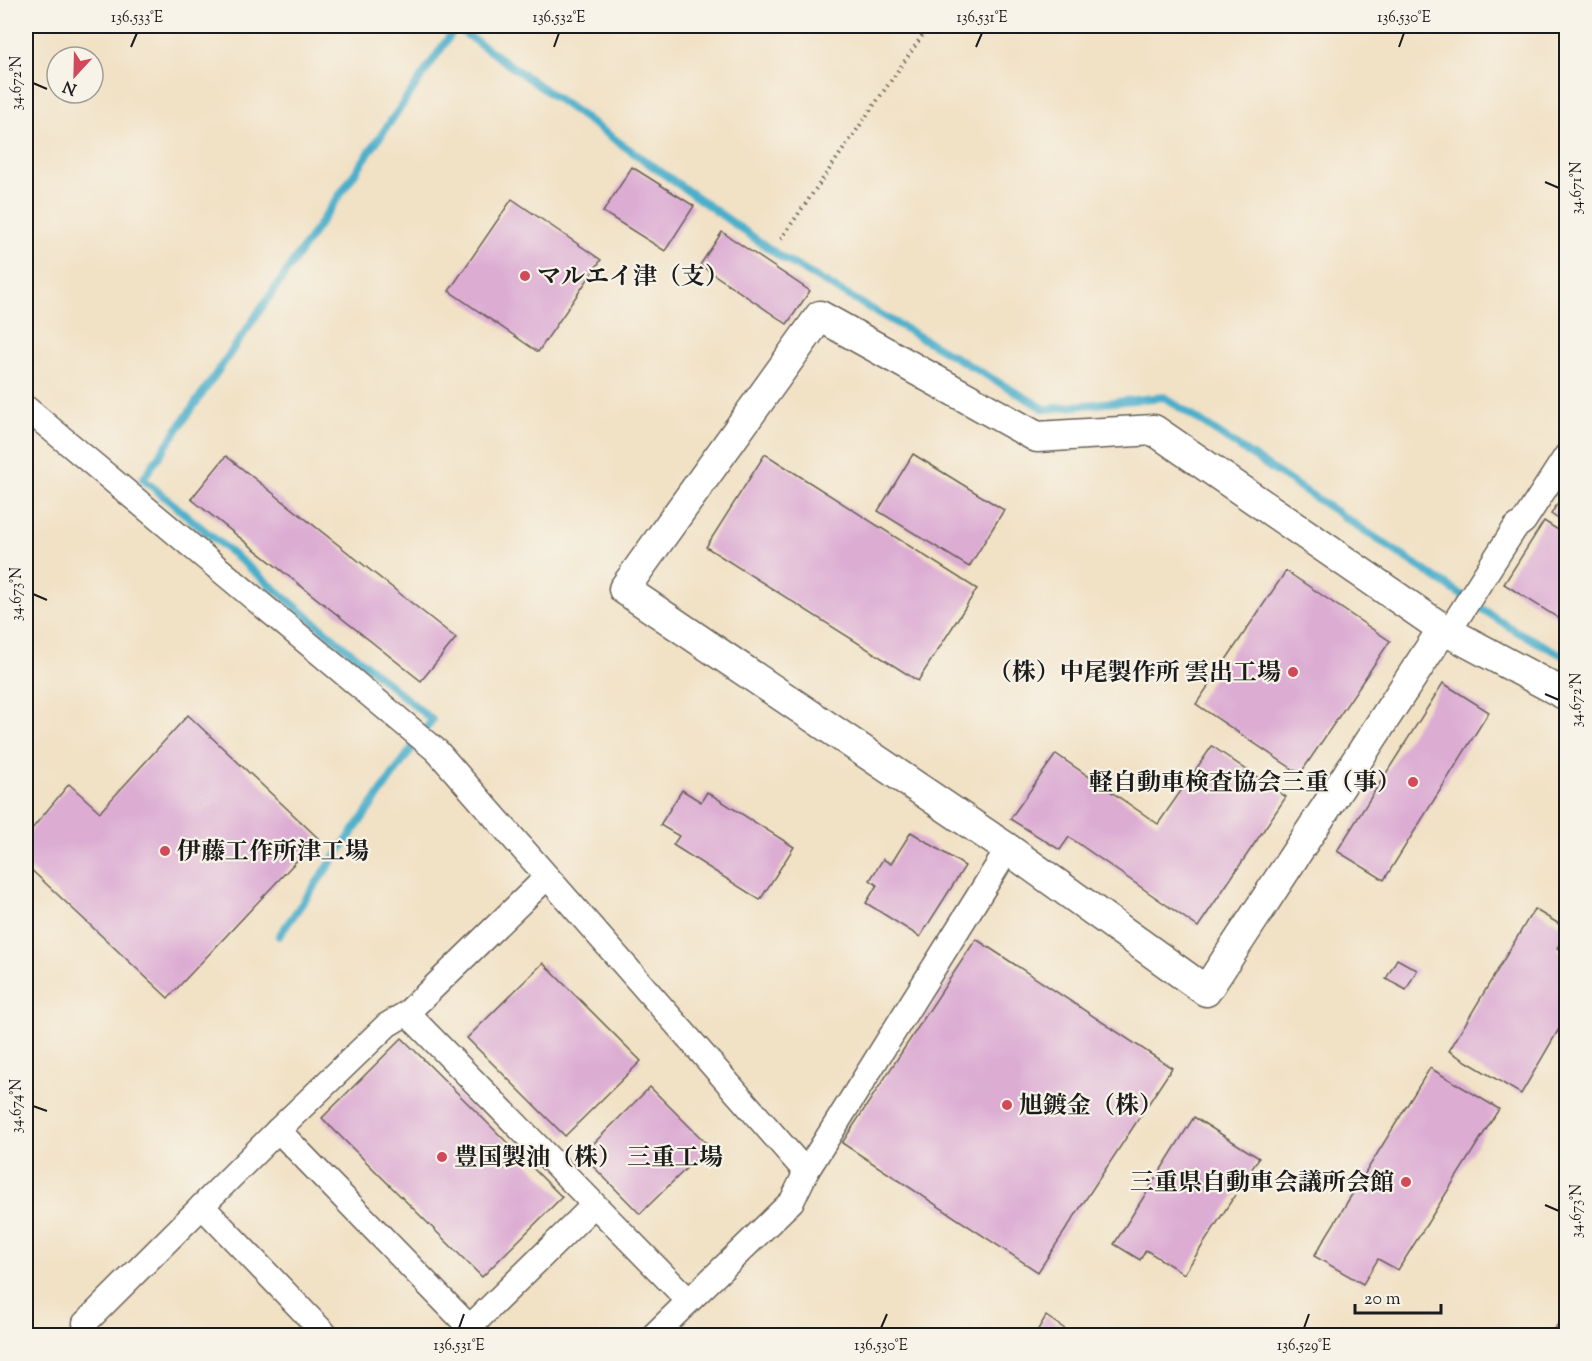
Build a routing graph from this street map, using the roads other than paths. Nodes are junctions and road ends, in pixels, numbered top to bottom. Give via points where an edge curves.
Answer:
1 (26, 408) edge
2 (1566, 456) edge
3 (1450, 625) junction
4 (1566, 695) edge
5 (1008, 849) junction
6 (548, 877) junction
7 (407, 1013) junction
8 (278, 1130) junction
9 (806, 1172) junction
10 (594, 1205) junction
11 (202, 1206) junction
12 (688, 1300) junction
13 (85, 1323) dead end
14 (474, 1331) edge
15 (327, 1335) edge
16 (653, 1335) edge

1 - 6 street via 435,750
2 - 3 street
3 - 4 street
3 - 5 street via 1206,991
3 - 5 street via 1154,430 1037,437 820,316 624,589
5 - 9 street
6 - 7 street
6 - 9 street
7 - 8 street via 387,1025
7 - 10 street
8 - 11 street
8 - 14 street
9 - 12 street via 792,1201
10 - 12 street
10 - 14 street
11 - 13 street
11 - 15 street
12 - 16 street

